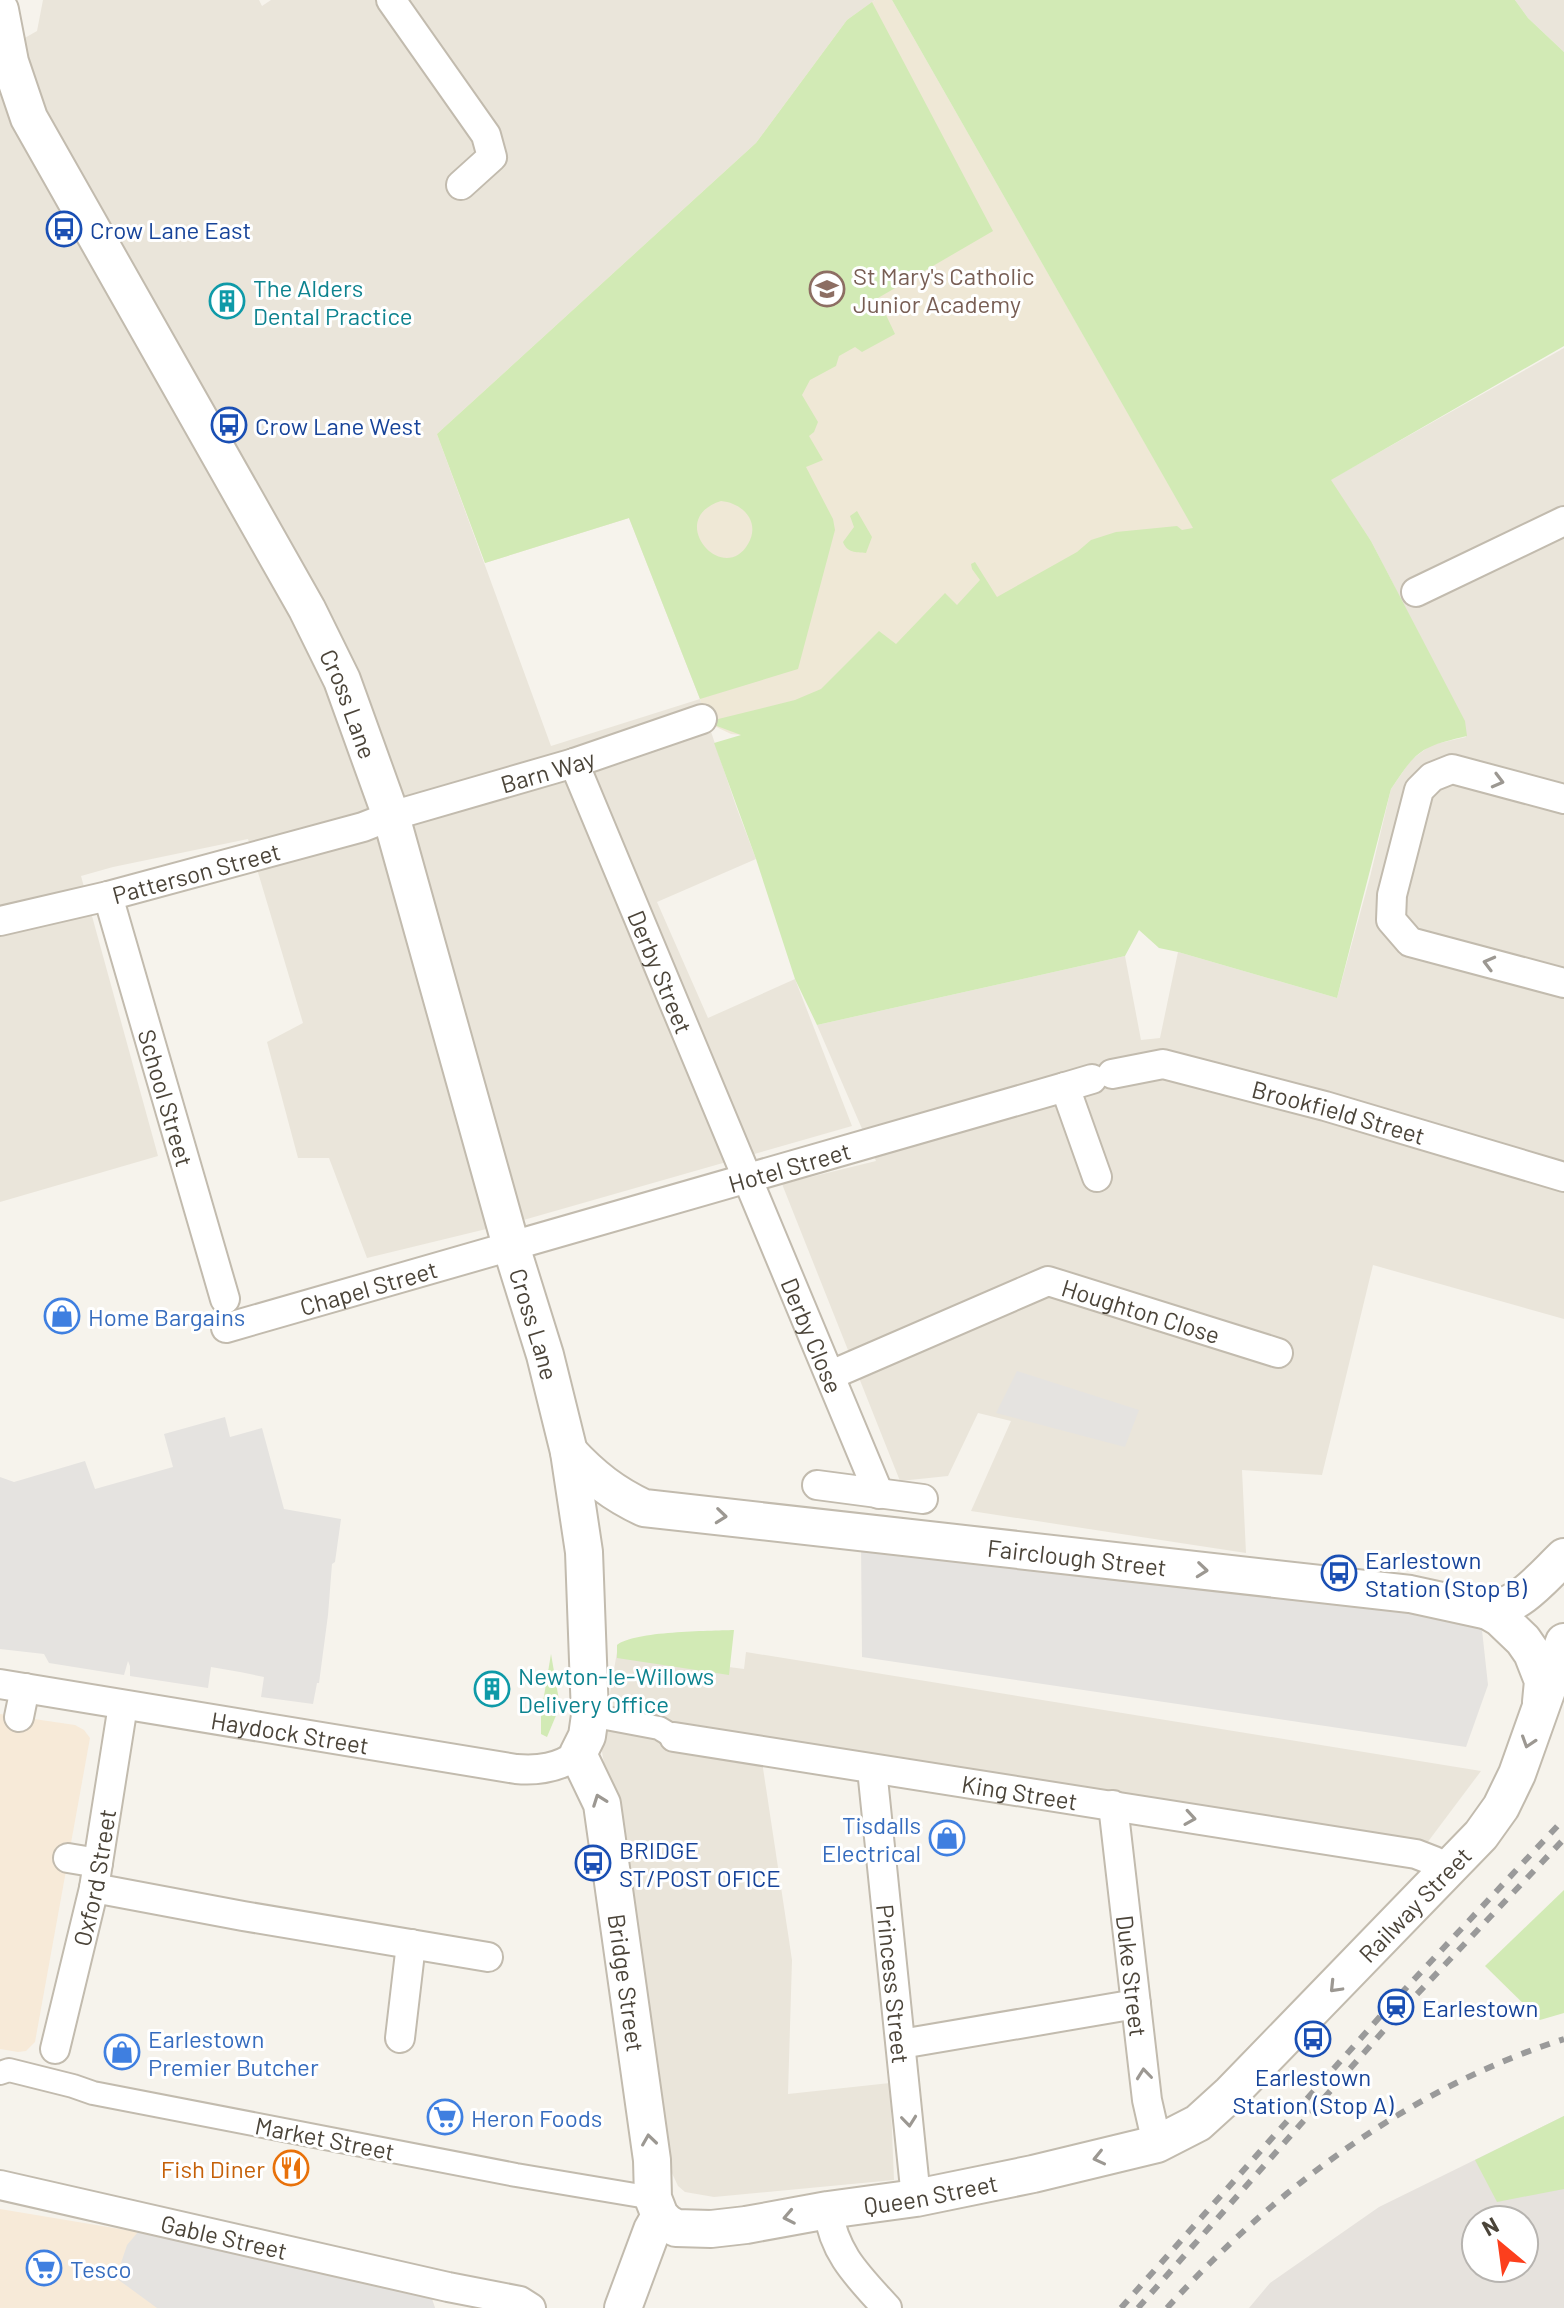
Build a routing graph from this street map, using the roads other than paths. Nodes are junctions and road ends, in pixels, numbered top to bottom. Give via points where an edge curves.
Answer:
1 (400, 3) edge
2 (0, 10) edge
3 (0, 67) edge
4 (29, 118) junction
5 (461, 185) dead end
6 (1564, 521) edge
7 (1416, 592) dead end
8 (702, 719) dead end
9 (574, 763) junction
10 (1564, 799) edge
11 (391, 816) junction
12 (108, 896) junction
13 (0, 921) edge
14 (1564, 983) edge
15 (1090, 1080) junction
16 (1097, 1177) dead end
17 (1564, 1177) edge
18 (748, 1178) junction
19 (511, 1246) junction
20 (225, 1299) dead end
21 (226, 1328) dead end
22 (1278, 1353) dead end
23 (831, 1375) junction
24 (569, 1452) junction
25 (817, 1485) dead end
26 (879, 1494) junction
27 (923, 1499) dead end
28 (644, 1508) junction
29 (1564, 1557) edge
30 (585, 1581) junction
31 (1488, 1611) junction
32 (1564, 1642) edge
33 (13, 1686) edge
34 (1541, 1703) junction
35 (123, 1705) junction
36 (590, 1715) junction
37 (19, 1717) dead end
38 (674, 1737) joint
39 (578, 1754) junction
40 (872, 1769) junction
41 (1113, 1805) junction
42 (68, 1858) dead end
43 (1448, 1871) junction
44 (96, 1876) junction
45 (411, 1944) junction
46 (488, 1957) dead end
47 (1136, 2004) junction
48 (400, 2038) dead end
49 (901, 2044) junction
50 (55, 2049) dead end
51 (0, 2073) edge
52 (1198, 2123) joint
53 (1157, 2144) junction
54 (0, 2185) edge
55 (916, 2198) junction
56 (656, 2207) junction
57 (828, 2210) junction
58 (451, 2297) edge
59 (875, 2303) edge
60 (531, 2308) edge
61 (623, 2308) edge

1 - 5 street via 486,135 492,157
2 - 4 street, Cross Lane
3 - 4 street
4 - 11 street, Cross Lane via 307,609 342,680
6 - 7 street
8 - 9 street, Barn Way
9 - 11 street, Barn Way
9 - 18 street, Derby Street
14 -> 10 street via 1410,942 1391,920 1392,895 1419,790 1432,777 1452,769
11 - 12 street, Patterson Street
11 - 19 street, Cross Lane
12 - 13 street, Patterson Street
12 - 20 street, School Street
15 - 16 street
15 - 17 street, Brookfield Street via 1163,1064
15 - 18 street, Hotel Street
18 - 19 street, Hotel Street
18 - 23 street, Derby Close
19 - 21 street, Chapel Street
19 - 24 street, Cross Lane
22 - 23 street, Houghton Close via 1048,1281
23 - 26 street, Derby Close
24 - 28 street, Fairclough Street via 606,1487
24 - 30 street, Cross Lane
25 - 26 street
26 - 27 street
28 - 30 street via 625,1512 595,1533
28 -> 31 street, Fairclough Street via 1410,1594
29 - 31 street via 1515,1602
30 - 36 street, Cross Lane
31 - 34 street, Fairclough Street via 1532,1653 1543,1681
32 - 34 street, Railway Street
33 - 35 street, Haydock Street
33 - 37 street
34 -> 43 street, Railway Street via 1501,1807
35 - 39 street, Haydock Street via 516,1769 547,1769
35 - 44 street, Oxford Street
36 - 38 street, King Street via 659,1728
36 - 39 street, Cross Lane
38 - 40 street, King Street
56 -> 39 street, Bridge Street via 602,1804
40 - 41 street, King Street
40 - 49 street, Princess Street
41 -> 43 street, King Street via 1416,1854
41 - 47 street, Duke Street
42 - 44 street
43 -> 52 street, Railway Street
44 - 45 street via 243,1916
44 - 50 street, Oxford Street
45 - 46 street
45 - 48 street
47 - 49 street
53 -> 47 street, Duke Street
49 -> 55 street, Princess Street
51 - 56 street, Market Street via 9,2070 109,2096
52 - 53 street, Queen Street
53 -> 55 street, Queen Street
54 - 58 street, Gable Street
55 - 57 street, Queen Street
57 -> 56 street, Queen Street via 711,2229 676,2228
56 - 61 street
57 - 59 street via 840,2251
58 - 60 street, Gable Street via 520,2301

